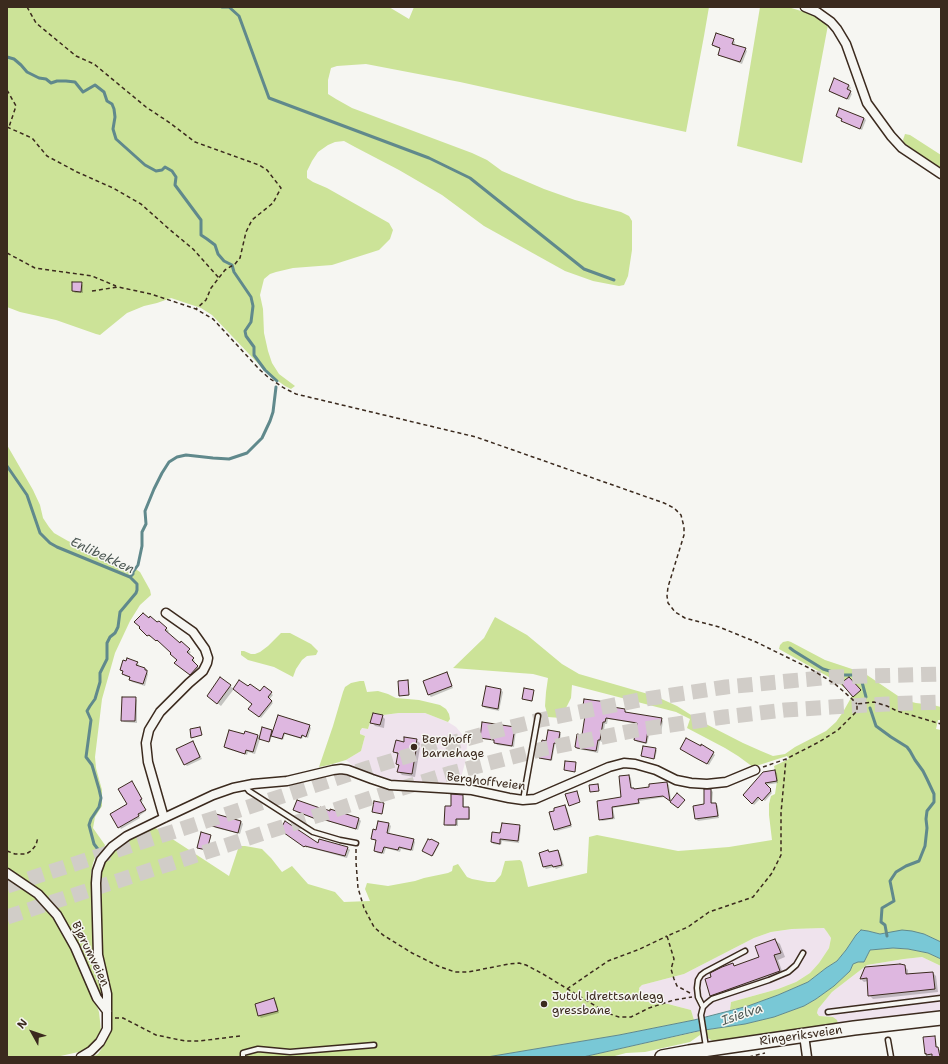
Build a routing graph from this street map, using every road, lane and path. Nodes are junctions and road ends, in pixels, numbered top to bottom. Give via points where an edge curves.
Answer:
1 (27, 7) edge
2 (805, 7) edge
3 (7, 90) edge
4 (8, 128) edge
5 (941, 174) edge
6 (7, 253) edge
7 (219, 278) junction
8 (118, 287) junction
9 (92, 291) dead end
10 (196, 309) junction
11 (166, 613) dead end
12 (857, 704) junction
13 (538, 716) dead end
14 (941, 724) edge
15 (786, 759) junction
16 (755, 770) joint
17 (245, 786) junction
18 (523, 800) junction
19 (164, 818) junction
20 (38, 837) dead end
21 (356, 843) joint
22 (7, 851) edge
23 (7, 873) edge
24 (668, 936) junction
25 (745, 951) dead end
26 (803, 953) dead end
27 (567, 988) junction
28 (698, 996) junction
29 (941, 998) edge
30 (703, 1007) junction
31 (828, 1012) dead end
32 (107, 1014) junction
33 (941, 1018) edge
34 (804, 1035) junction
35 (240, 1036) dead end
36 (888, 1040) dead end
37 (374, 1045) dead end
38 (706, 1050) junction
39 (81, 1057) edge
40 (243, 1057) edge
41 (662, 1057) edge
42 (807, 1057) edge
43 (891, 1057) edge

1 - 7 path via 36,23 76,56 94,64 146,107 195,142 259,165 267,170 281,188 272,203 252,220 236,264 225,270
2 - 5 street via 817,12 837,29 846,44 867,103 891,136 902,148
3 - 4 path via 16,106
4 - 7 path via 32,138 47,156 141,204 193,249
6 - 8 path via 35,268 92,276
7 - 10 path via 206,300
8 - 9 path
8 - 10 path via 151,294
10 - 12 path via 213,319 269,378 296,394 476,437 674,508 684,522 684,536 667,596 668,603 675,612 685,618 719,627 756,642 809,668 835,684
11 - 19 street via 193,632 208,658 203,671 160,712 146,743 148,762
12 - 14 path via 874,702
12 - 15 path via 856,710 838,730
13 - 18 lane
15 - 16 path
15 - 24 path via 781,813 781,855 772,873 753,897 709,912 688,927
16 - 18 street, Berghoffveien via 726,782 707,784 676,780 656,770 624,763 535,799
17 - 18 street, Berghoffveien via 288,781 341,769 390,785 472,790
17 - 19 street, Berghoffveien via 213,795
17 - 21 lane via 249,792 313,832
19 - 32 street, Berghoffveien via 127,836 112,847 101,860 97,871 98,955 107,994
20 - 22 path via 36,845 26,854
21 - 27 path via 358,888 364,908 374,927 383,935 412,953 455,972 519,963
23 - 32 street, Bjørumveien via 38,894 57,915
24 - 27 path via 608,961
24 - 28 path via 674,959 671,969 677,986
25 - 28 lane via 705,972 698,980
26 - 30 lane via 788,972 712,999
27 - 28 path via 607,1014 631,1018 649,1008
28 - 30 lane
29 - 31 lane
30 - 38 lane via 701,1015
32 - 35 path via 123,1018 156,1035 185,1041
32 - 39 street via 107,1029 100,1042
33 - 34 main road, Ringeriksveien
34 - 38 main road, Ringeriksveien
34 - 42 street
36 - 43 lane
37 - 40 lane via 290,1052 258,1049 243,1053
38 - 41 main road, Ringeriksveien

